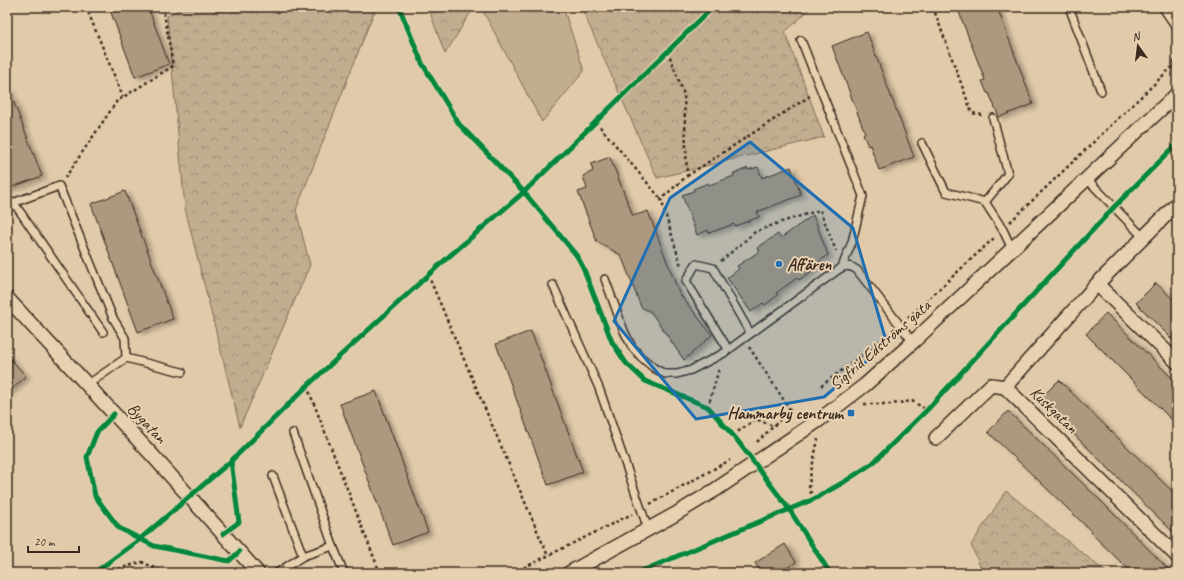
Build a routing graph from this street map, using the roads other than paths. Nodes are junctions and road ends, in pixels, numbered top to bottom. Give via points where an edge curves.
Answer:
1 (1069, 7) edge
2 (1166, 7) edge
3 (1177, 23) edge
4 (801, 40) dead end
5 (1101, 91) dead end
6 (1177, 94) edge
7 (993, 118) dead end
8 (922, 143) dead end
9 (1087, 179) junction
10 (985, 202) junction
11 (14, 203) junction
12 (1177, 204) edge
13 (7, 206) edge
14 (1143, 237) junction
15 (1012, 249) junction
16 (842, 267) junction
17 (605, 279) dead end
18 (1097, 284) junction
19 (553, 285) dead end
20 (7, 298) edge
21 (103, 332) dead end
22 (750, 333) junction
23 (913, 342) junction
24 (726, 351) junction
25 (126, 358) junction
26 (1177, 362) edge
27 (182, 372) dead end
28 (87, 385) junction
29 (1005, 387) junction
30 (293, 432) dead end
31 (936, 438) dead end
32 (273, 476) dead end
33 (648, 529) junction
34 (334, 546) junction
35 (303, 556) junction
36 (1177, 556) edge
37 (258, 573) edge
38 (277, 573) edge
39 (344, 573) edge
40 (569, 573) edge

1 - 5 lane
2 - 3 street
4 - 16 lane via 863,196 852,242
6 - 9 street, Sigfrid Edströms gata
7 - 10 lane via 1008,174
8 - 10 lane via 946,192
9 - 14 lane
9 - 15 street, Sigfrid Edströms gata
10 - 15 lane
11 - 13 lane
11 - 21 lane
11 - 25 lane via 59,186 113,318 125,338
12 - 14 street, Kuskgatan
14 - 18 street, Kuskgatan
15 - 23 street, Sigfrid Edströms gata
16 - 22 lane
16 - 23 lane via 852,266 857,270
17 - 24 lane via 632,347 654,368 665,374 676,374 691,370
18 - 26 street
18 - 29 street, Kuskgatan
19 - 33 lane via 599,388
20 - 28 street, Bygatan
22 - 24 lane
22 - 24 lane via 713,268 696,264 686,282
23 - 33 street, Sigfrid Edströms gata via 819,420 721,486
25 - 27 lane
25 - 28 lane
28 - 37 street, Bygatan
29 - 31 street via 991,385
29 - 36 street, Kuskgatan
30 - 34 lane
32 - 35 lane
33 - 40 street, Sigfrid Edströms gata
34 - 35 lane
34 - 39 lane
35 - 38 lane

